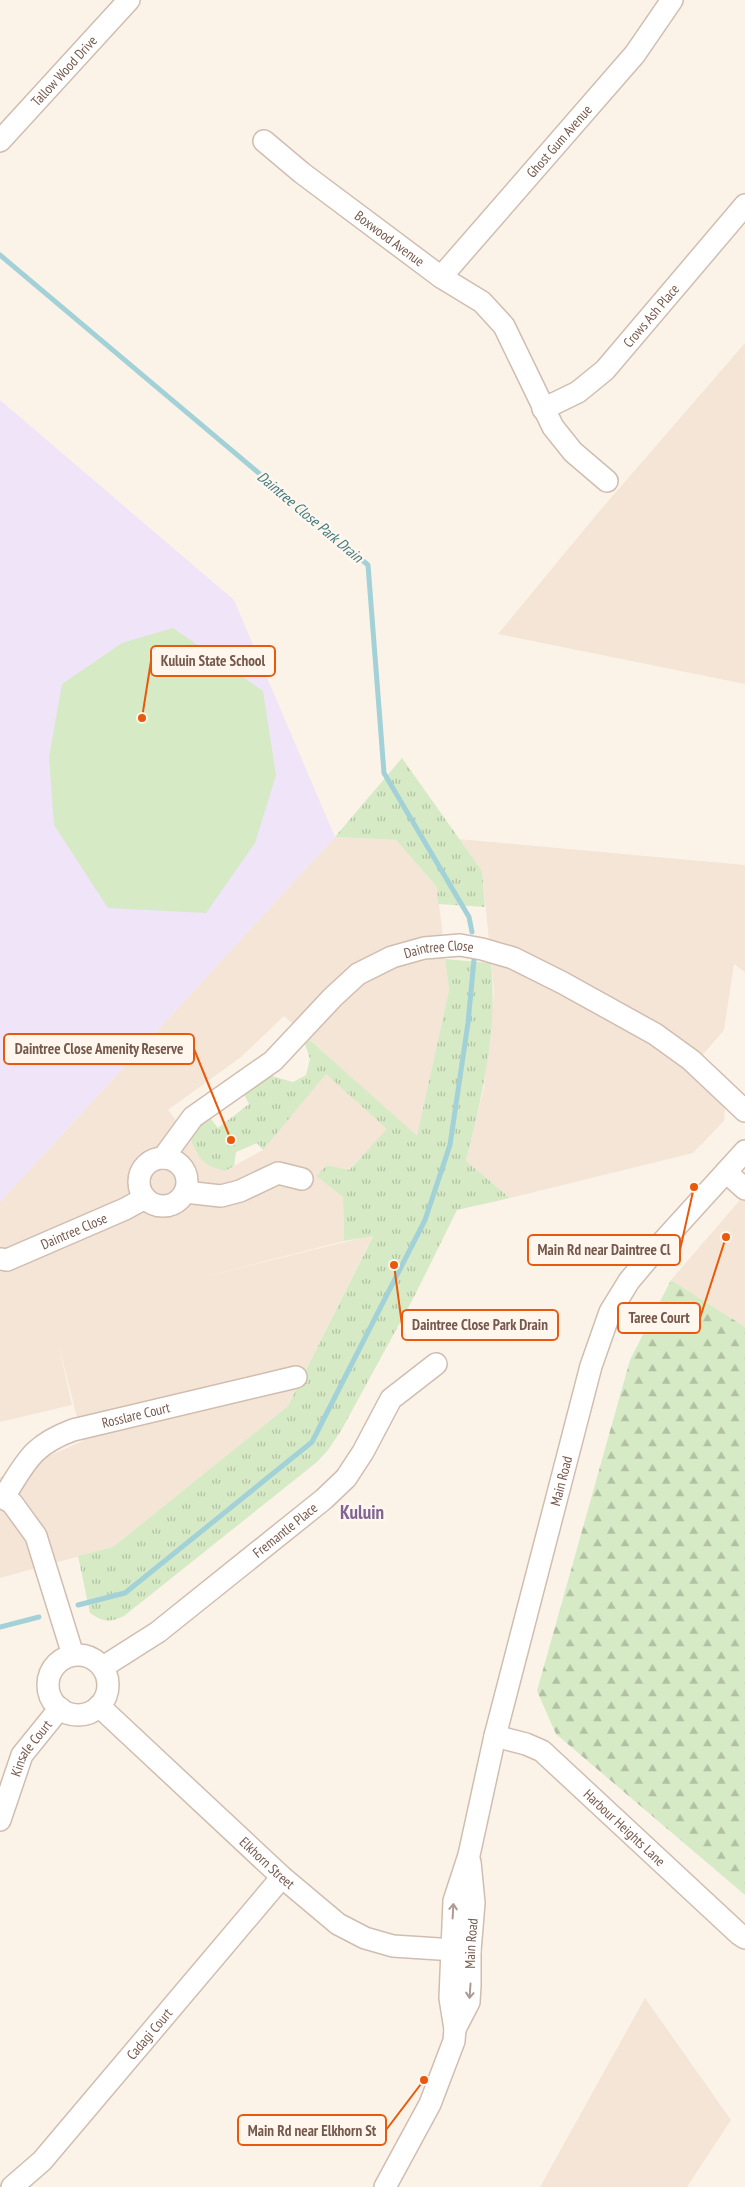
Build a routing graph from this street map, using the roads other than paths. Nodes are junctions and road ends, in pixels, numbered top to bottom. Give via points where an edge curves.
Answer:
1 (129, 0) edge
2 (672, 0) edge
3 (0, 141) edge
4 (264, 141) dead end
5 (745, 205) edge
6 (442, 278) junction
7 (543, 409) junction
8 (607, 481) dead end
9 (745, 1111) edge
10 (745, 1151) edge
11 (163, 1158) junction
12 (726, 1172) junction
13 (302, 1179) dead end
14 (745, 1189) edge
15 (185, 1192) junction
16 (145, 1198) junction
17 (0, 1259) edge
18 (436, 1364) dead end
19 (296, 1377) dead end
20 (1, 1497) edge
21 (73, 1656) junction
22 (103, 1667) junction
23 (99, 1706) junction
24 (60, 1708) junction
25 (496, 1736) junction
26 (0, 1820) edge
27 (282, 1877) junction
28 (745, 1938) edge
29 (460, 1951) junction
30 (12, 2187) edge
31 (385, 2187) edge

1 - 3 street, Tallow Wood Drive
2 - 6 street, Ghost Gum Avenue via 635,54
4 - 6 street, Boxwood Avenue
5 - 7 street, Crows Ash Place via 605,370 578,392
6 - 7 street, Boxwood Avenue via 482,302 504,326
7 - 8 street via 562,441
9 - 11 street, Daintree Close via 691,1060 655,1034 513,958 460,945 424,948 392,957 358,974 333,996 273,1061 193,1117
10 - 12 street, Main Road
11 - 15 street via 171,1159 183,1169
11 - 16 street via 143,1169 139,1184
12 - 14 street
12 - 25 street, Main Road via 656,1249 610,1312 590,1366
13 - 15 street via 278,1173 221,1196
15 - 16 street via 166,1206 151,1203
16 - 17 street, Daintree Close via 7,1260
18 - 22 street, Fremantle Place via 391,1399 346,1478 324,1500 158,1632
19 - 20 street, Rosslare Court via 73,1430 37,1448
20 - 21 street via 12,1503 36,1536
21 - 22 street via 92,1658
21 - 24 street via 59,1662 50,1674 49,1689
22 - 23 street via 108,1687
23 - 24 street via 80,1714
23 - 27 street, Elkhorn Street
24 - 26 street, Kinsale Court via 22,1755
25 - 28 street, Harbour Heights Lane via 542,1751
25 - 29 street, Main Road via 469,1855 474,1903
27 - 29 street, Elkhorn Street via 338,1924 365,1938 393,1946
27 - 30 street, Cadagi Court via 42,2161
29 - 31 street, Main Road via 469,2002 455,2029 454,2041 430,2104

